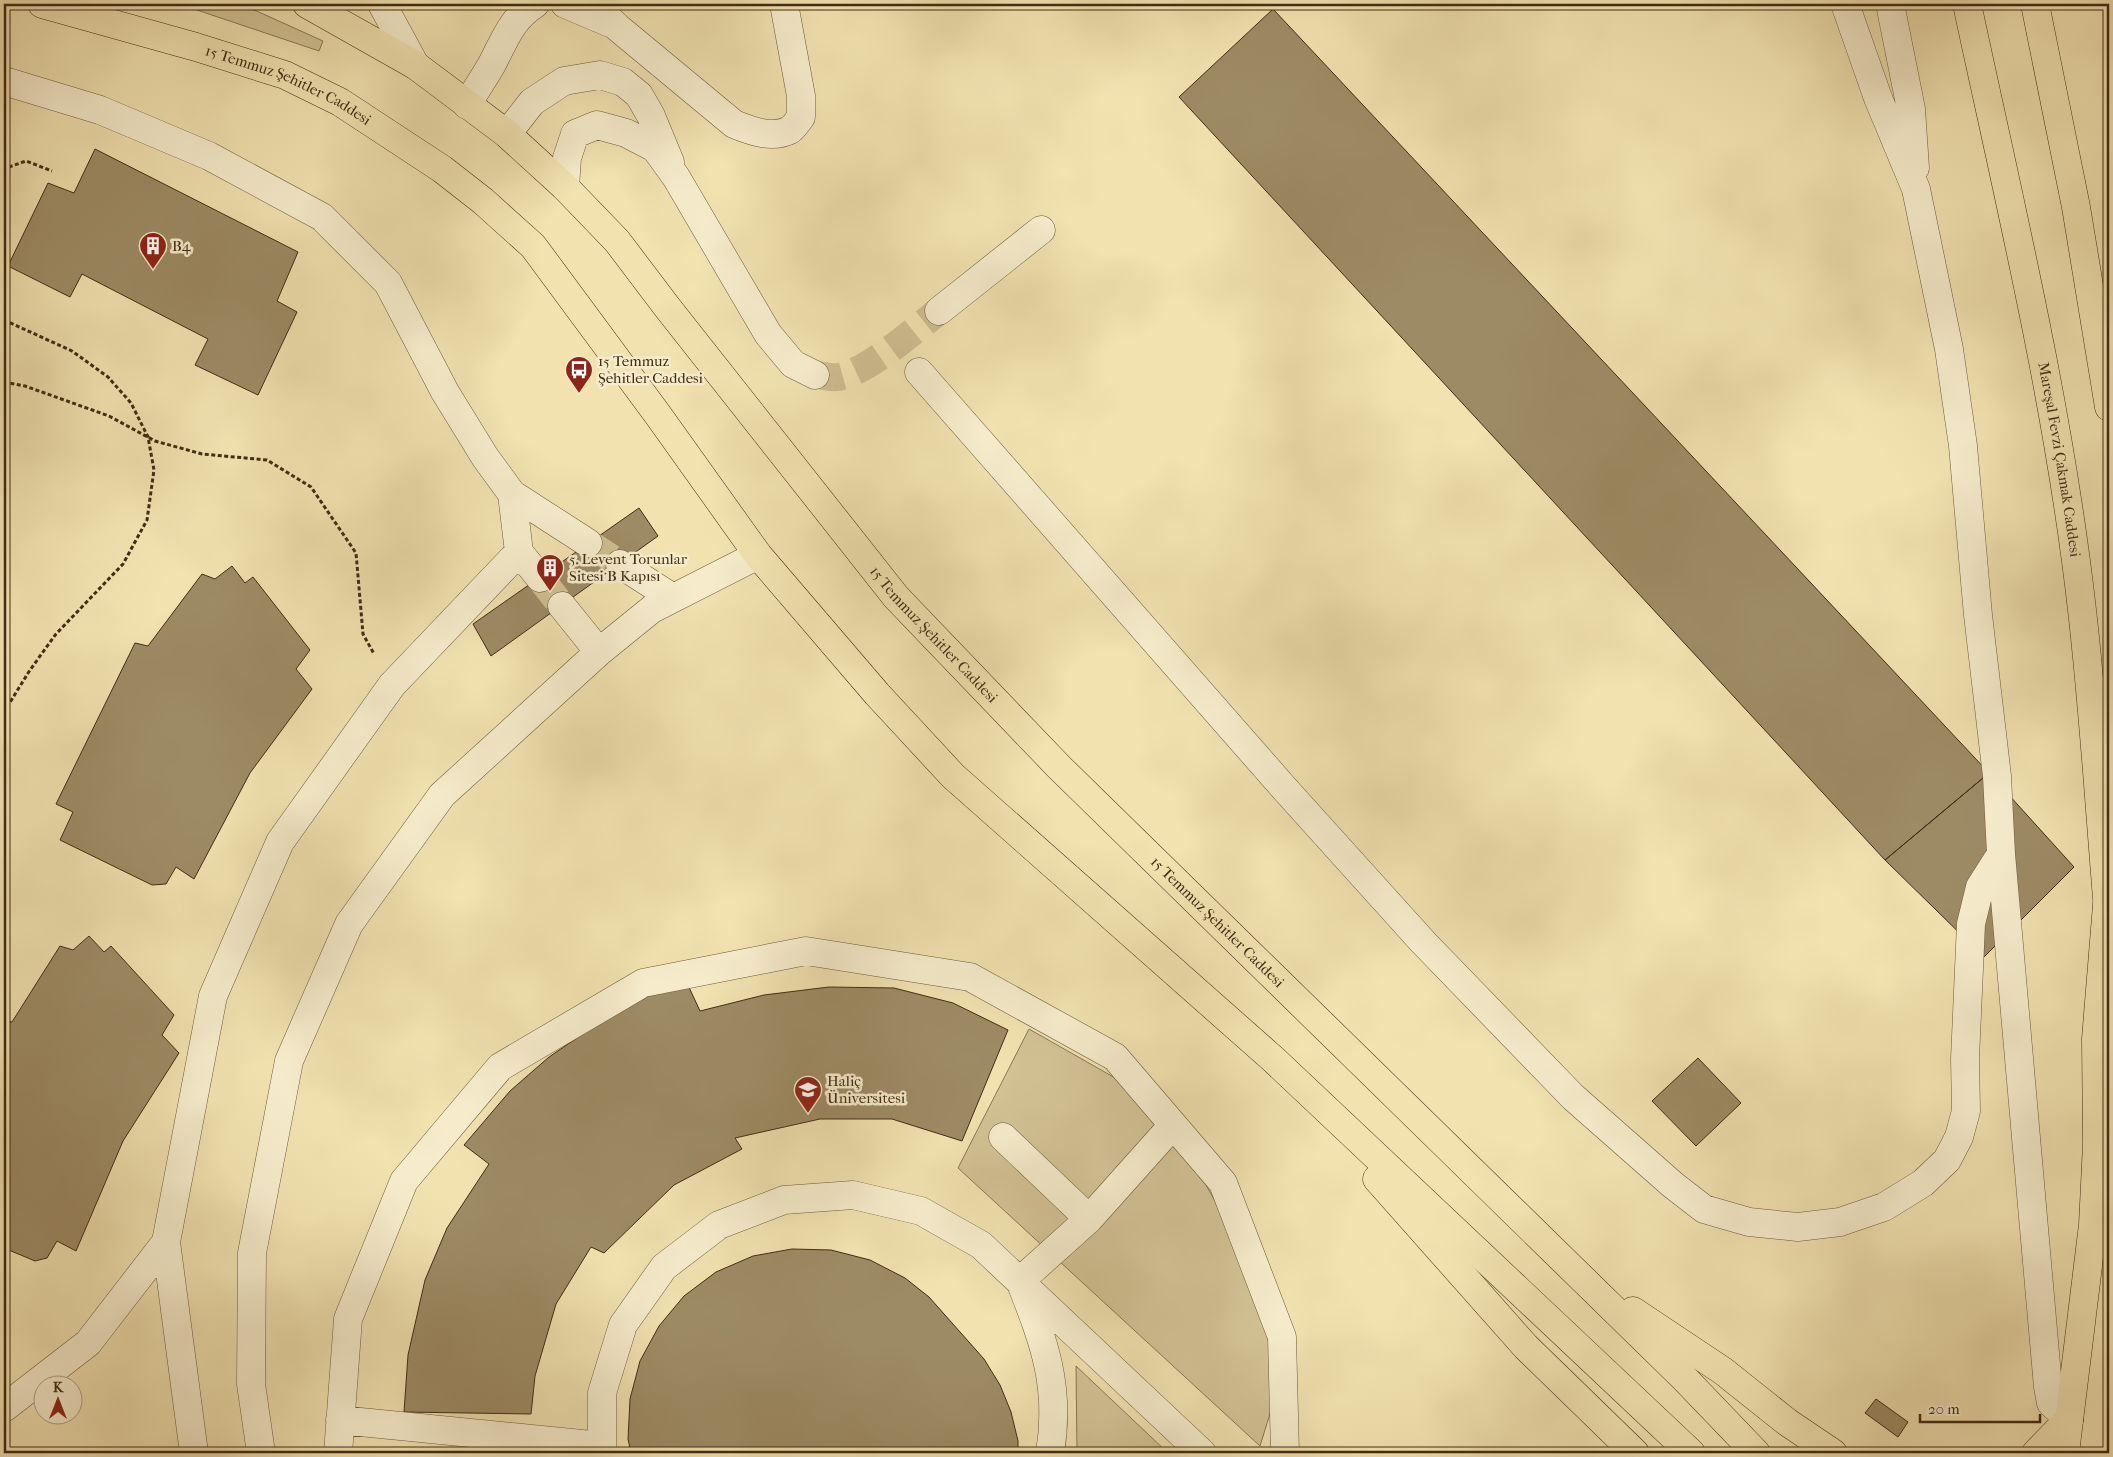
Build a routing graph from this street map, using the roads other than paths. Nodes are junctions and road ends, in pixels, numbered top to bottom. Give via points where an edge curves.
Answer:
1 (42, 4) edge
2 (307, 4) edge
3 (382, 4) edge
4 (535, 4) edge
5 (566, 4) edge
6 (594, 4) edge
7 (784, 4) edge
8 (1845, 4) edge
9 (1890, 4) edge
10 (1967, 4) edge
11 (2035, 4) edge
12 (617, 27) junction
13 (415, 65) junction
14 (4, 81) edge
15 (467, 105) junction
16 (507, 134) junction
17 (676, 177) junction
18 (565, 187) junction
19 (1916, 189) junction
20 (1041, 230) dead end
21 (939, 311) tunnel mouth
22 (919, 372) dead end
23 (815, 375) tunnel mouth
24 (2109, 407) edge
25 (512, 494) junction
26 (588, 543) tunnel mouth
27 (519, 552) junction
28 (758, 555) junction
29 (620, 564) tunnel mouth
30 (540, 578) tunnel mouth
31 (673, 598) junction
32 (562, 606) tunnel mouth
33 (599, 652) junction
34 (2001, 854) junction
35 (2108, 910) edge
36 (1273, 1059) junction
37 (1173, 1125) junction
38 (1003, 1137) dead end
39 (1089, 1219) junction
40 (166, 1242) junction
41 (1570, 1268) junction
42 (1020, 1281) junction
43 (4, 1408) edge
44 (2069, 1419) junction
45 (340, 1420) junction
46 (602, 1450) edge
47 (194, 1453) edge
48 (261, 1453) edge
49 (338, 1453) edge
50 (1050, 1453) edge
51 (1202, 1453) edge
52 (1285, 1453) edge
53 (1635, 1453) edge
54 (1691, 1453) edge
55 (1756, 1453) edge
56 (1833, 1453) edge
57 (2036, 1453) edge
58 (2065, 1453) edge

1 - 28 main road, 15 Temmuz Şehitler Caddesi via 285,75 340,102 456,180 534,246
2 - 13 main road, 15 Temmuz Şehitler Caddesi
3 - 13 street
4 - 15 street via 511,25 492,65
5 - 12 street
6 - 12 street
7 - 12 street via 801,96 801,117 791,129 770,134 734,124
8 - 19 street via 1878,98
9 - 19 street via 1911,109
10 - 35 main road, Mareşal Fevzi Çakmak Caddesi via 2040,347 2065,491 2082,610
11 - 24 main road via 2076,207
13 - 15 main road, 15 Temmuz Şehitler Caddesi
14 - 25 street via 100,110 209,156 322,217 388,283 445,392 484,457
15 - 16 main road, 15 Temmuz Şehitler Caddesi
16 - 17 street via 532,102 564,81 600,75 623,82 640,95
16 - 18 main road, 15 Temmuz Şehitler Caddesi
17 - 18 street via 655,148 626,133 597,125 575,134 567,158
17 - 23 street via 768,334 793,364
18 - 41 main road, 15 Temmuz Şehitler Caddesi via 617,241 896,597 1059,767
19 - 34 street via 1949,350 1963,446 1997,776
20 - 21 street
22 - 34 street via 1423,942 1573,1097 1704,1209 1749,1222 1798,1227 1840,1222 1884,1207 1923,1183 1947,1160 1959,1137 1966,1111 1971,924 1980,887
25 - 26 street
25 - 27 street
27 - 30 street
27 - 40 street via 392,685 280,842 212,996
28 - 31 street
28 - 36 main road, 15 Temmuz Şehitler Caddesi via 953,776
29 - 31 street
31 - 33 street via 652,609
32 - 33 street
33 - 48 street via 442,795 349,924 289,1061 252,1253 251,1384
34 - 44 street via 2048,1388 2051,1403
35 - 44 main road, Mareşal Fevzi Çakmak Caddesi via 2096,1038 2094,1225
36 - 53 main road via 1526,1347
36 - 54 main road
37 - 39 street
37 - 45 street via 1115,1057 970,977 806,951 642,982 500,1067 404,1181 348,1319
37 - 52 street via 1223,1183 1282,1337
38 - 39 street
39 - 42 street
40 - 43 street via 88,1343
40 - 47 street
41 - 55 main road
41 - 56 main road via 1722,1371
42 - 46 street via 981,1245 921,1211 853,1195 784,1200 719,1225 664,1267 623,1325 602,1393
42 - 50 street via 1045,1347 1053,1385 1054,1433
42 - 51 street
44 - 57 main road
44 - 58 main road, Mareşal Fevzi Çakmak Caddesi
45 - 46 street
45 - 49 street

